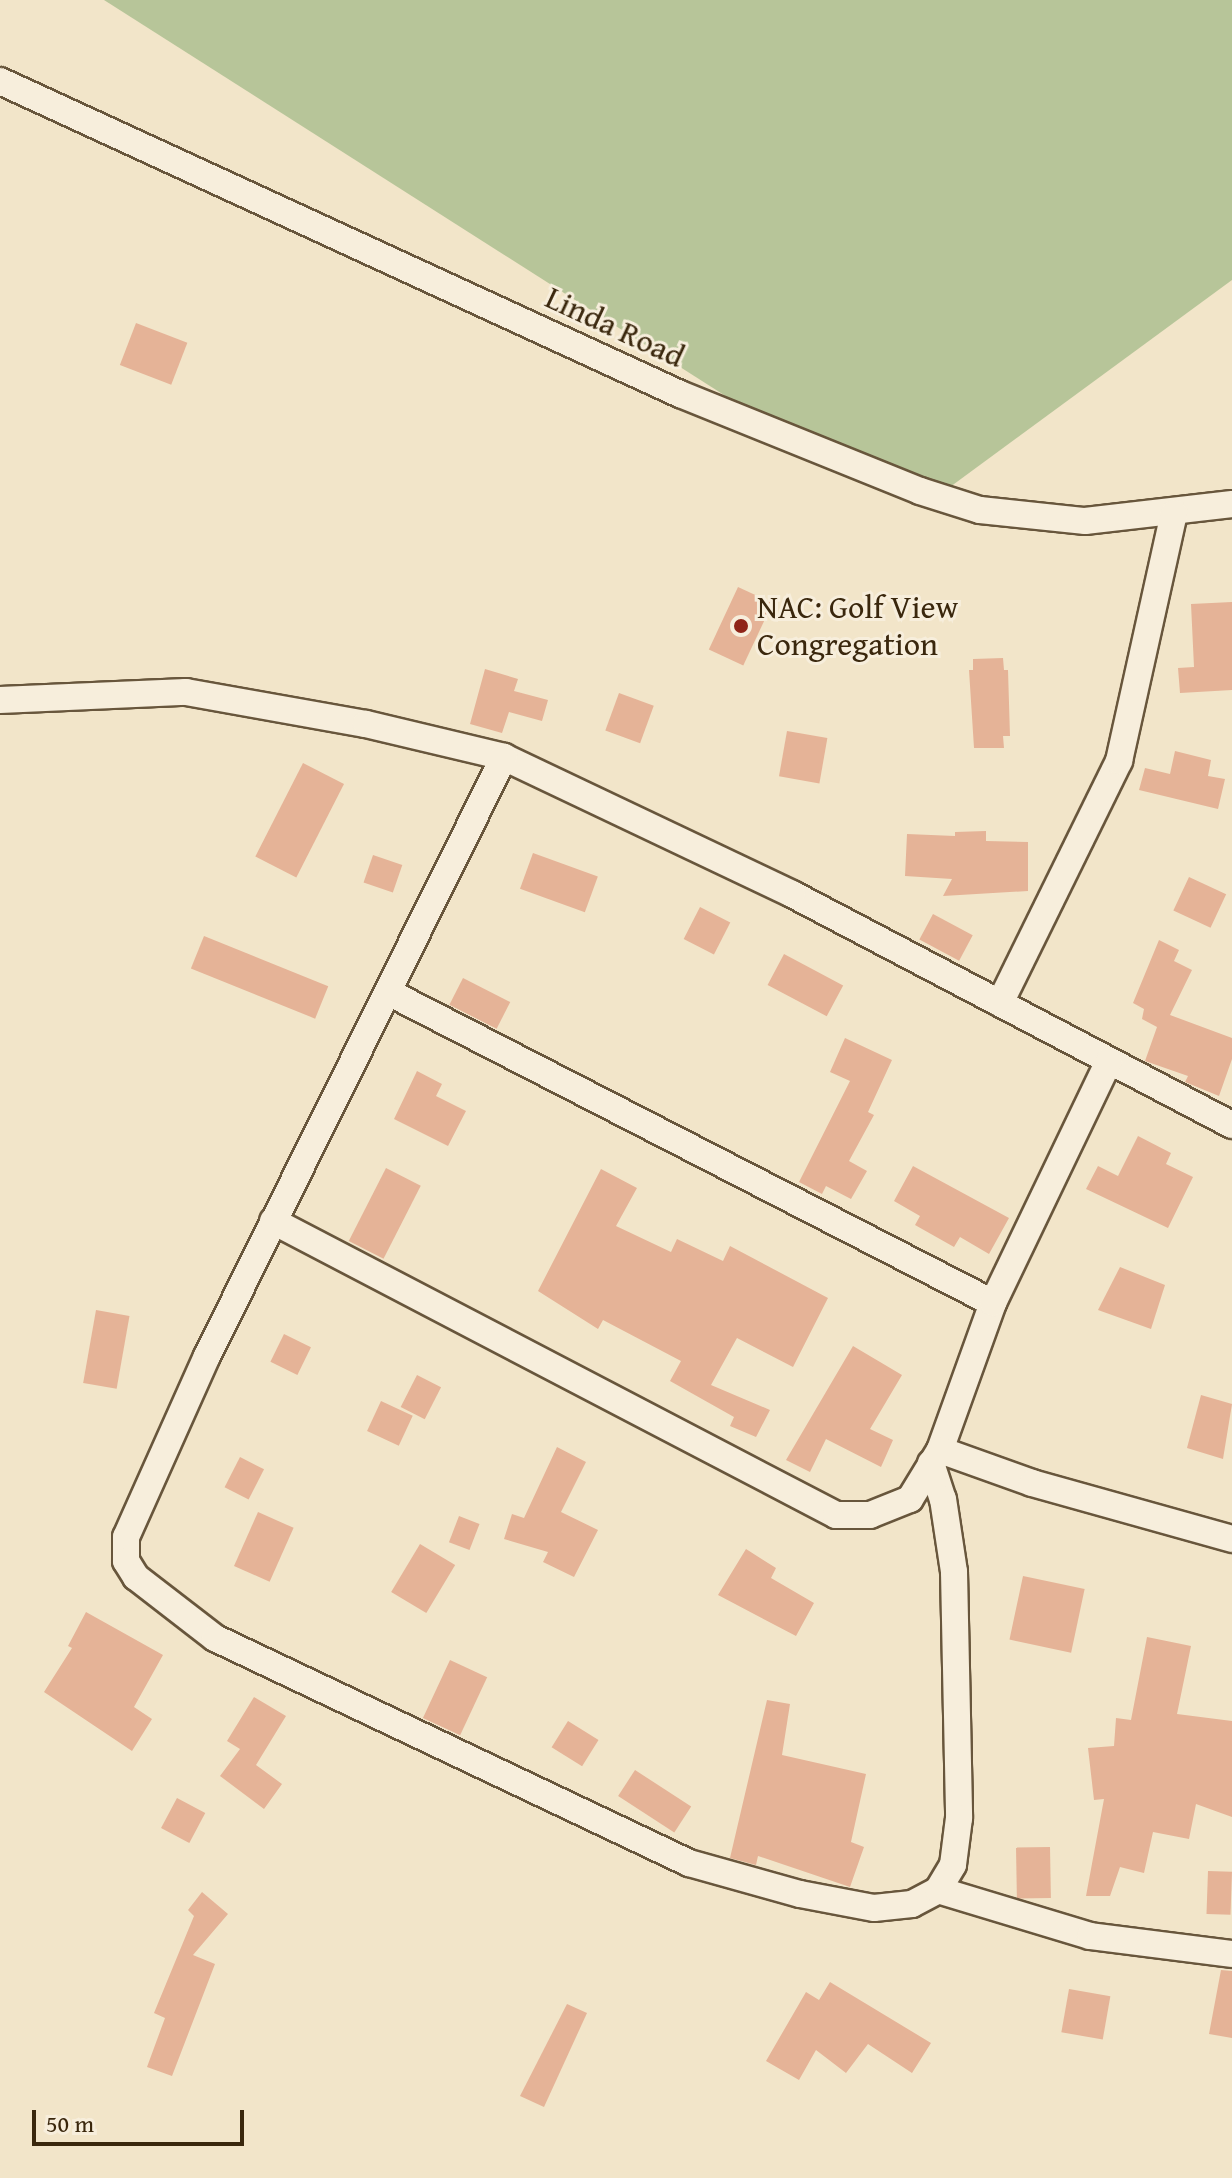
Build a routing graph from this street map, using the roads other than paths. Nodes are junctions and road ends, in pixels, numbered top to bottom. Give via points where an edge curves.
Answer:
1 (0, 81) edge
2 (1232, 504) edge
3 (1174, 513) junction
4 (0, 700) edge
5 (504, 757) junction
6 (390, 993) junction
7 (1000, 1003) junction
8 (1109, 1061) junction
9 (1232, 1125) edge
10 (273, 1221) junction
11 (993, 1303) junction
12 (935, 1456) junction
13 (1232, 1539) edge
14 (938, 1890) junction
15 (1232, 1954) edge

1 - 3 street, Linda Road via 680,394 920,491 980,510 1030,517 1085,521
2 - 3 street, Linda Road
3 - 7 street via 1119,761
4 - 5 street via 186,692 366,724
5 - 6 street
5 - 7 street via 792,894
6 - 10 street
6 - 11 street
7 - 8 street
8 - 9 street
8 - 11 street
10 - 12 street via 836,1515 870,1515 910,1499
10 - 14 street via 126,1537 126,1561 136,1577 215,1638 689,1863 874,1908 912,1904
11 - 12 street
12 - 13 street
12 - 14 street via 954,1572 959,1818 953,1865
14 - 15 street via 1090,1936

